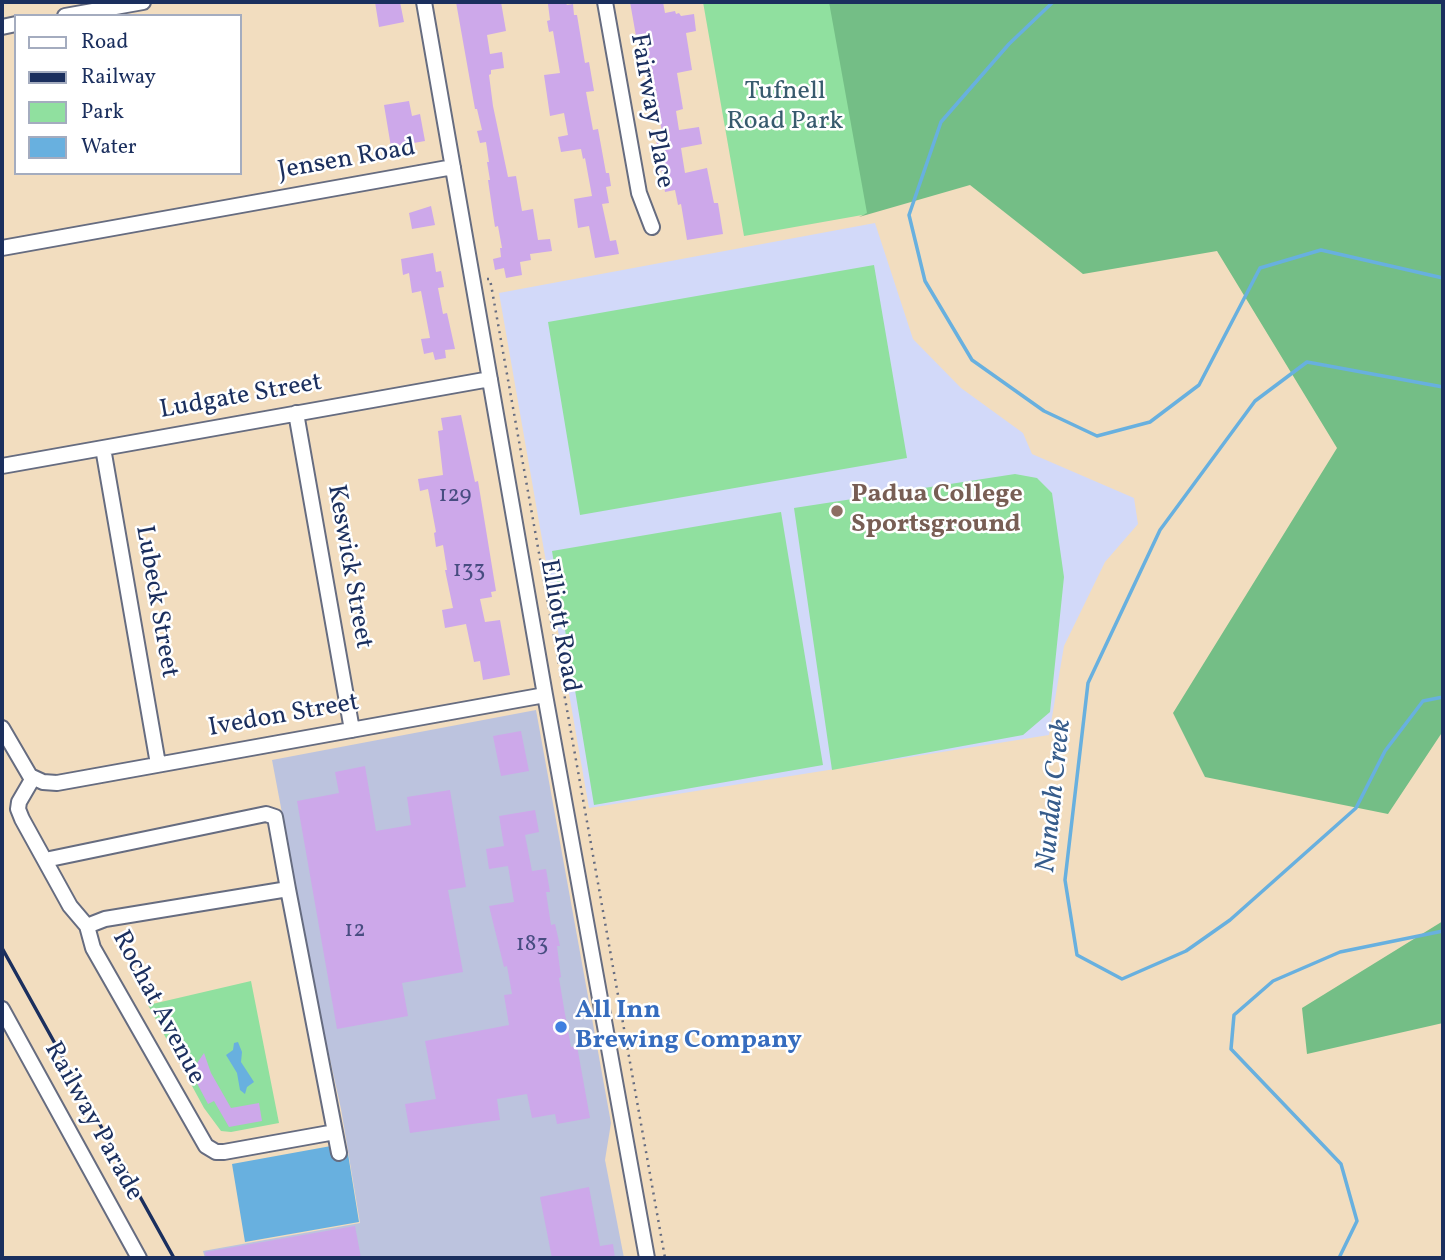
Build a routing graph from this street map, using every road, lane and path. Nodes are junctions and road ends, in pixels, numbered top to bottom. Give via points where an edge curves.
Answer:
1 (143, 2) edge
2 (424, 2) edge
3 (605, 2) edge
4 (76, 14) edge
5 (453, 167) junction
6 (652, 227) dead end
7 (2, 248) edge
8 (473, 282) junction
9 (489, 379) junction
10 (296, 413) junction
11 (103, 448) junction
12 (2, 466) edge
13 (545, 695) junction
14 (2, 728) edge
15 (352, 730) junction
16 (158, 764) junction
17 (33, 778) junction
18 (45, 860) junction
19 (288, 889) junction
20 (87, 926) junction
21 (3, 1015) edge
22 (335, 1132) junction
23 (339, 1153) dead end
24 (139, 1258) edge
25 (647, 1258) edge
26 (664, 1258) edge

1 - 4 street
2 - 5 street, Elliott Road
3 - 6 street, Fairway Place via 639,193
5 - 7 street, Jensen Road
5 - 8 street, Elliott Road
8 - 9 street, Elliott Road
8 - 26 path via 490,279
9 - 10 street, Ludgate Street
9 - 13 street, Elliott Road
10 - 11 street, Ludgate Street
10 - 15 street, Keswick Street
11 - 12 street, Ludgate Street
11 - 16 street, Lubeck Street
13 - 15 street, Ivedon Street
13 - 25 street, Elliott Road
14 - 17 street
15 - 16 street, Ivedon Street
16 - 17 street, Ivedon Street via 57,783
17 - 18 street, Rochat Avenue via 18,809
18 - 19 street via 266,814 275,817
18 - 20 street, Rochat Avenue via 70,906
19 - 20 street via 105,919
19 - 22 street
20 - 22 street, Rochat Avenue via 93,948 206,1146 225,1152
21 - 24 street, Railway Parade
22 - 23 street

